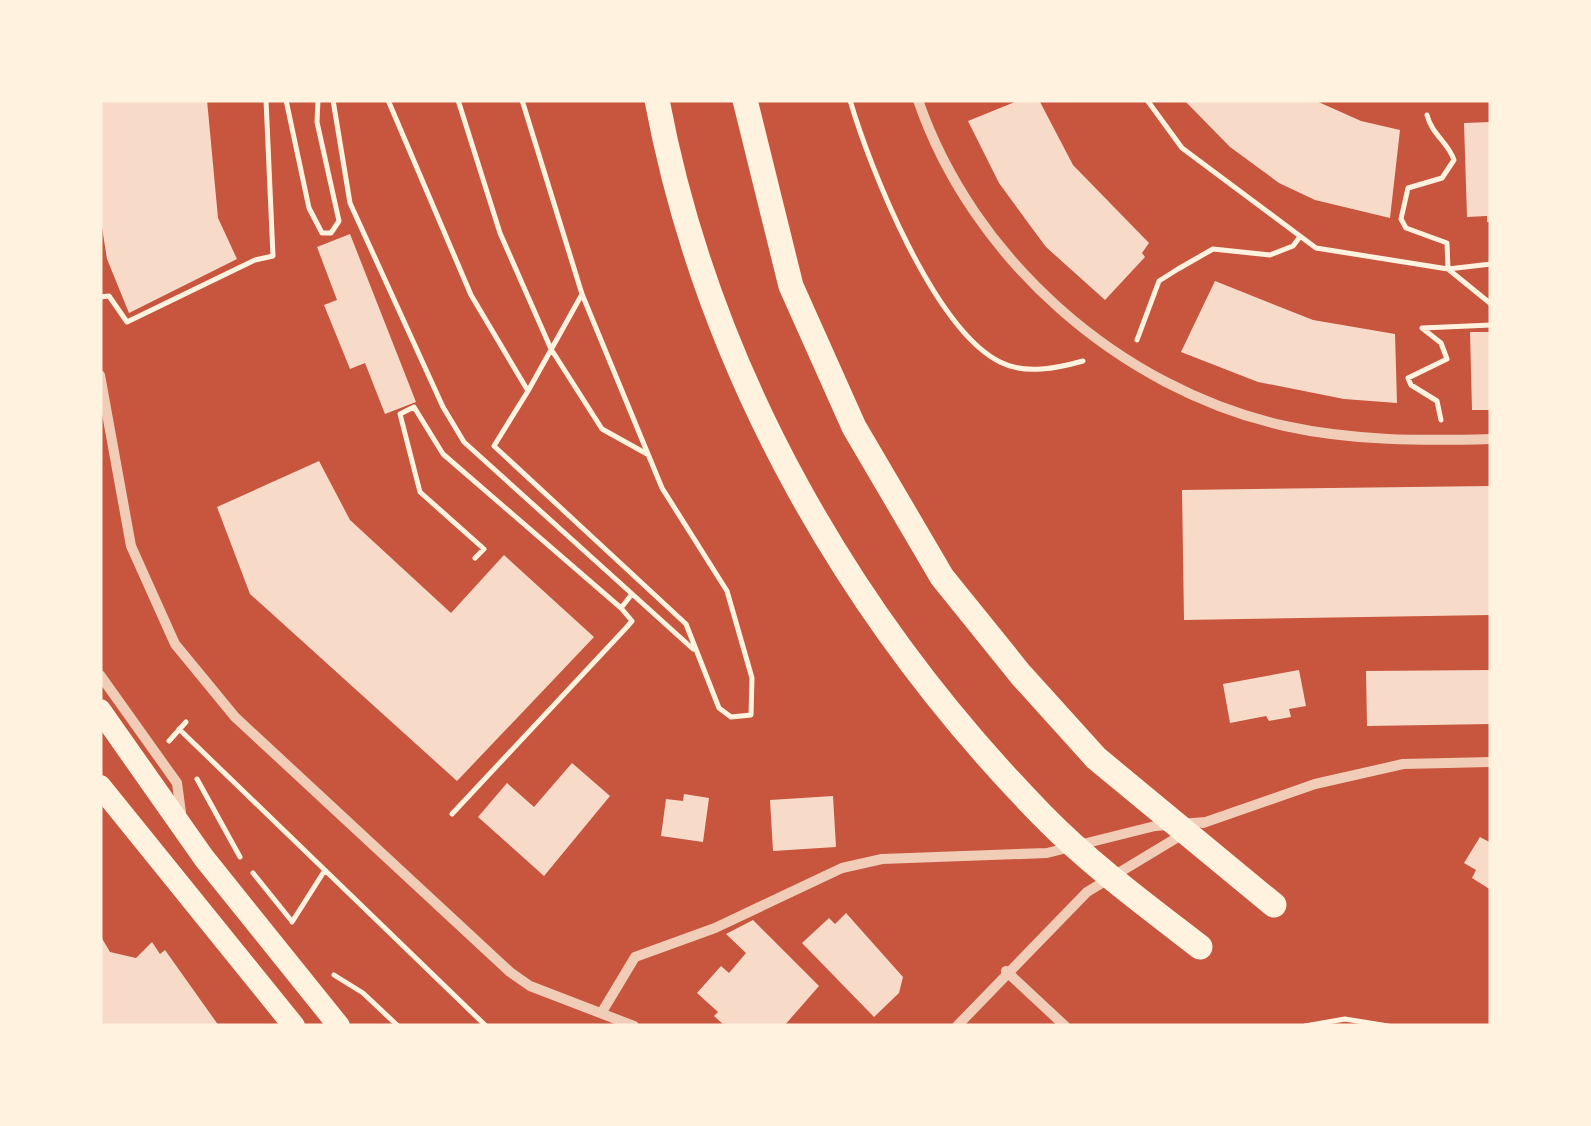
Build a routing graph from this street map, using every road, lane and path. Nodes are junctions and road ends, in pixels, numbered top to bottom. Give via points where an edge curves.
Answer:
1 (266, 100) edge
2 (286, 100) edge
3 (318, 100) edge
4 (333, 100) edge
5 (388, 100) edge
6 (458, 100) edge
7 (522, 100) edge
8 (658, 100) edge
9 (745, 100) edge
10 (850, 100) edge
11 (918, 100) edge
12 (1147, 100) edge
13 (1426, 116) dead end
14 (1298, 238) junction
15 (1491, 264) edge
16 (1448, 269) junction
17 (582, 294) junction
18 (100, 297) edge
19 (1491, 304) edge
20 (1491, 324) edge
21 (1137, 340) dead end
22 (551, 349) junction
23 (1083, 361) dead end
24 (100, 375) edge
25 (528, 391) junction
26 (1441, 420) dead end
27 (1491, 439) edge
28 (650, 456) junction
29 (475, 558) dead end
30 (632, 594) junction
31 (621, 608) junction
32 (695, 651) junction
33 (100, 675) edge
34 (100, 710) edge
35 (186, 722) dead end
36 (179, 730) junction
37 (167, 743) dead end
38 (1491, 762) edge
39 (195, 774) dead end
40 (100, 786) edge
41 (452, 814) dead end
42 (1206, 822) junction
43 (182, 829) junction
44 (325, 870) junction
45 (1274, 905) dead end
46 (292, 922) junction
47 (303, 935) dead end
48 (1200, 947) dead end
49 (325, 963) dead end
50 (1006, 971) junction
51 (602, 1012) junction
52 (294, 1026) edge
53 (339, 1026) edge
54 (398, 1026) edge
55 (486, 1026) edge
56 (634, 1026) edge
57 (958, 1026) edge
58 (1065, 1026) edge
59 (1305, 1026) edge
60 (1388, 1026) edge

1 - 18 path via 273,256 127,322 109,296
2 - 3 path via 309,208 322,233 331,233 339,221
4 - 30 path via 350,203 443,407 482,459
5 - 25 path via 472,294
6 - 22 path via 500,233
7 - 17 path
8 - 48 highway via 717,318 815,520 928,685 1045,818
9 - 45 highway via 791,286 854,427 942,576 1096,758
10 - 23 path via 916,262 961,328 1001,363 1051,370
11 - 27 street via 942,162 1010,260 1081,327 1150,374 1214,405 1286,426 1368,439
12 - 14 path via 1182,148
13 - 16 path via 1452,154 1452,168 1408,188 1400,212 1406,228 1448,243
14 - 16 path via 1316,248
14 - 21 path via 1270,255 1213,249 1178,268 1159,282
15 - 16 path
16 - 19 path
17 - 22 path
17 - 28 path
20 - 26 path via 1422,328 1448,359 1408,378 1437,402
22 - 25 path
22 - 28 path via 602,430
24 - 51 street via 118,494 147,588 175,644 235,717 510,972
25 - 32 path via 494,446 686,624
28 - 32 path via 662,488 728,591 752,678 750,715 730,717 719,708
29 - 31 path via 484,549 420,492 400,414 414,408 443,454
30 - 31 path
30 - 32 path
31 - 41 path via 632,621
33 - 43 street via 177,783
34 - 43 main road
35 - 36 path
36 - 37 path
36 - 44 path
38 - 42 street via 1403,764 1316,784
39 - 46 path via 237,853
40 - 52 main road
42 - 50 street via 1087,892
42 - 51 street via 1154,826 1047,854 882,859 842,868 715,928 635,956
43 - 53 main road
44 - 46 path
44 - 55 path
46 - 47 path
49 - 54 path
50 - 57 street
50 - 58 street
51 - 56 street
59 - 60 path via 1345,1019

